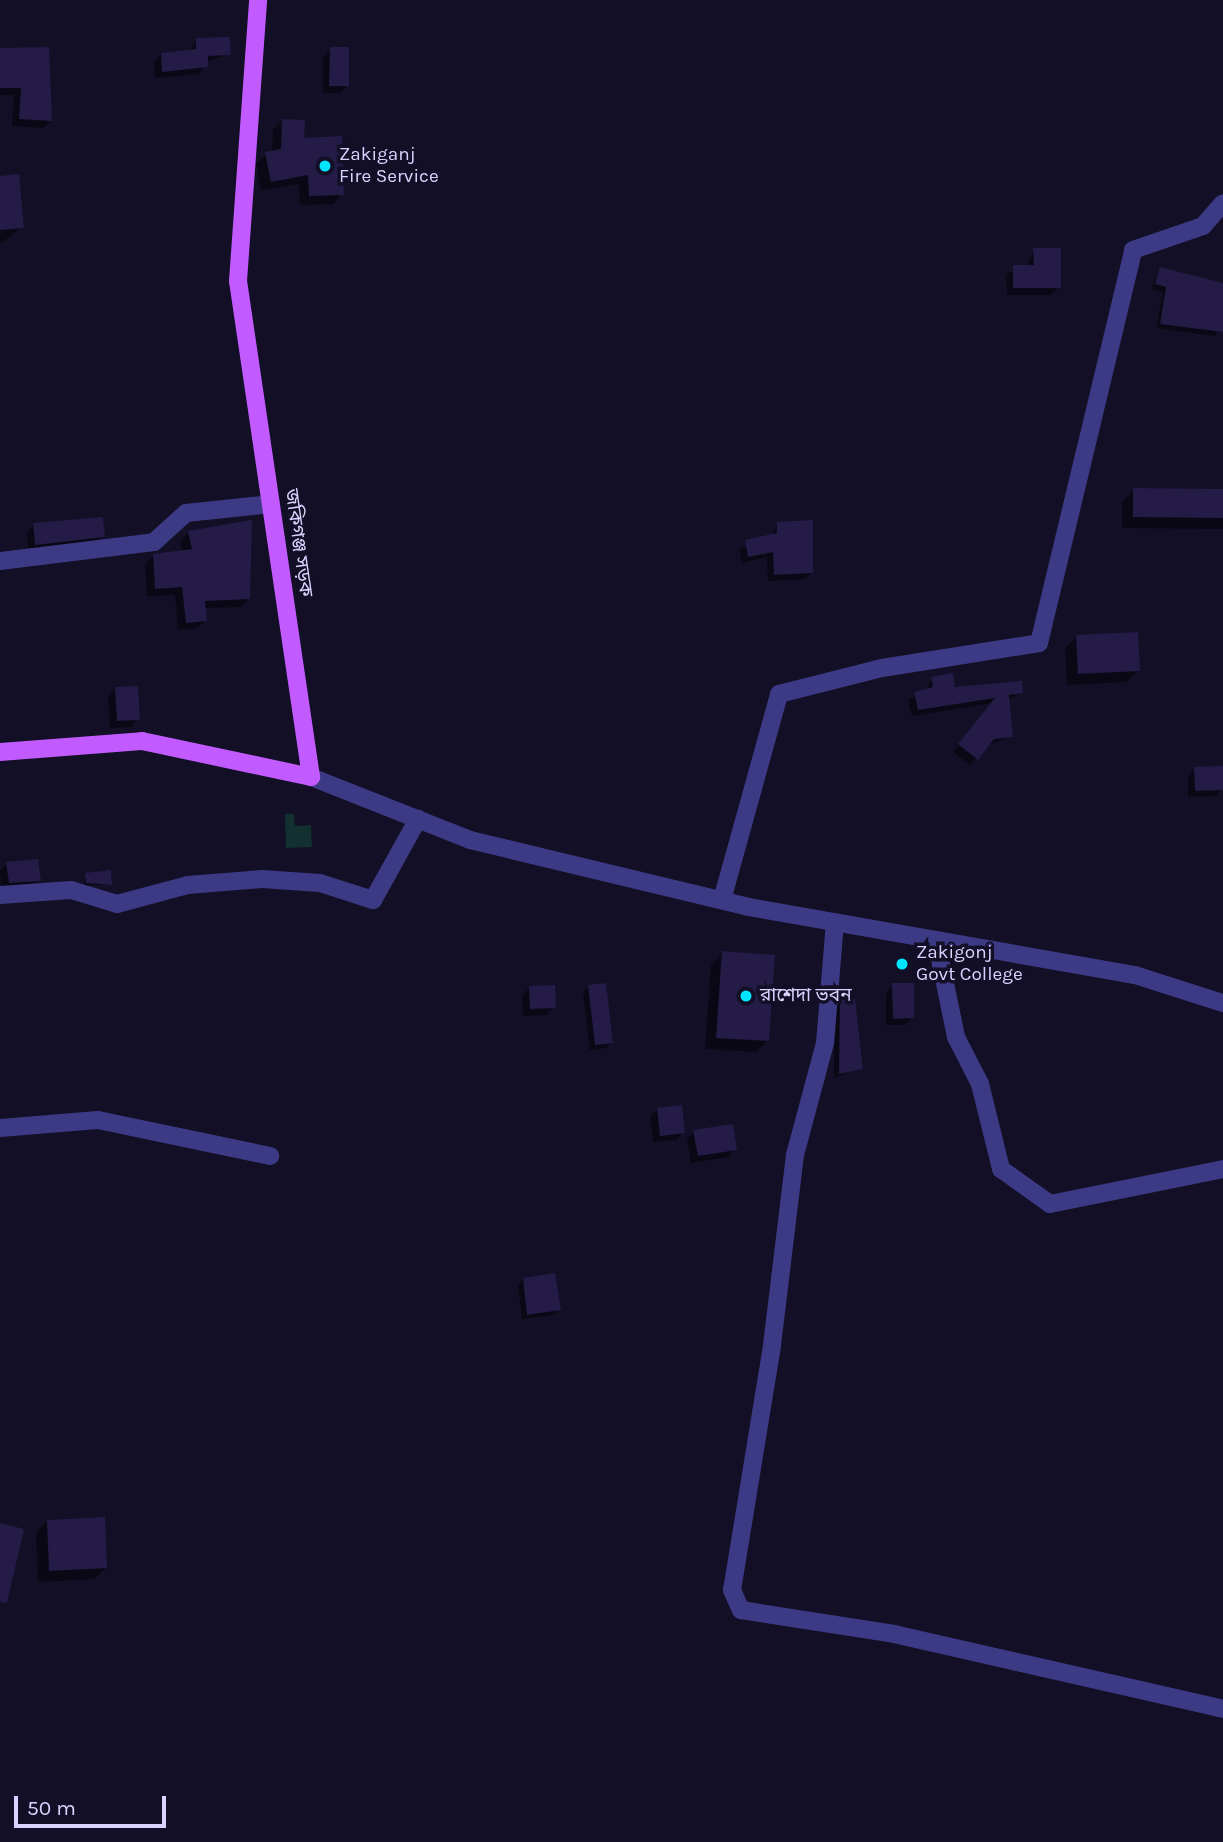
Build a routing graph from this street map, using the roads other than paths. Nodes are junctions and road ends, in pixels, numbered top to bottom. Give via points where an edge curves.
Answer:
1 (258, 0) edge
2 (1223, 203) edge
3 (271, 505) junction
4 (0, 561) edge
5 (0, 752) edge
6 (311, 777) junction
7 (418, 819) junction
8 (0, 895) edge
9 (722, 900) junction
10 (835, 922) junction
11 (936, 940) junction
12 (1223, 1003) edge
13 (0, 1128) edge
14 (270, 1156) dead end
15 (1223, 1169) edge
16 (1223, 1709) edge

1 - 3 main road, জকিগঞ্জ সড়ক via 238,281
2 - 9 street via 1203,226 1133,250 1039,643 881,668 779,694
3 - 4 street via 186,513 154,542
3 - 6 main road, জকিগঞ্জ সড়ক
5 - 6 main road via 142,741
6 - 7 street
7 - 8 street via 373,900 320,883 262,879 188,885 117,904 71,890
7 - 9 street via 470,840
9 - 10 street
10 - 11 street
10 - 16 street via 825,1043 795,1155 772,1346 732,1590 741,1609 894,1634
11 - 12 street via 1135,975
11 - 15 street via 956,1037 981,1084 1001,1169 1050,1204
13 - 14 street via 98,1120

